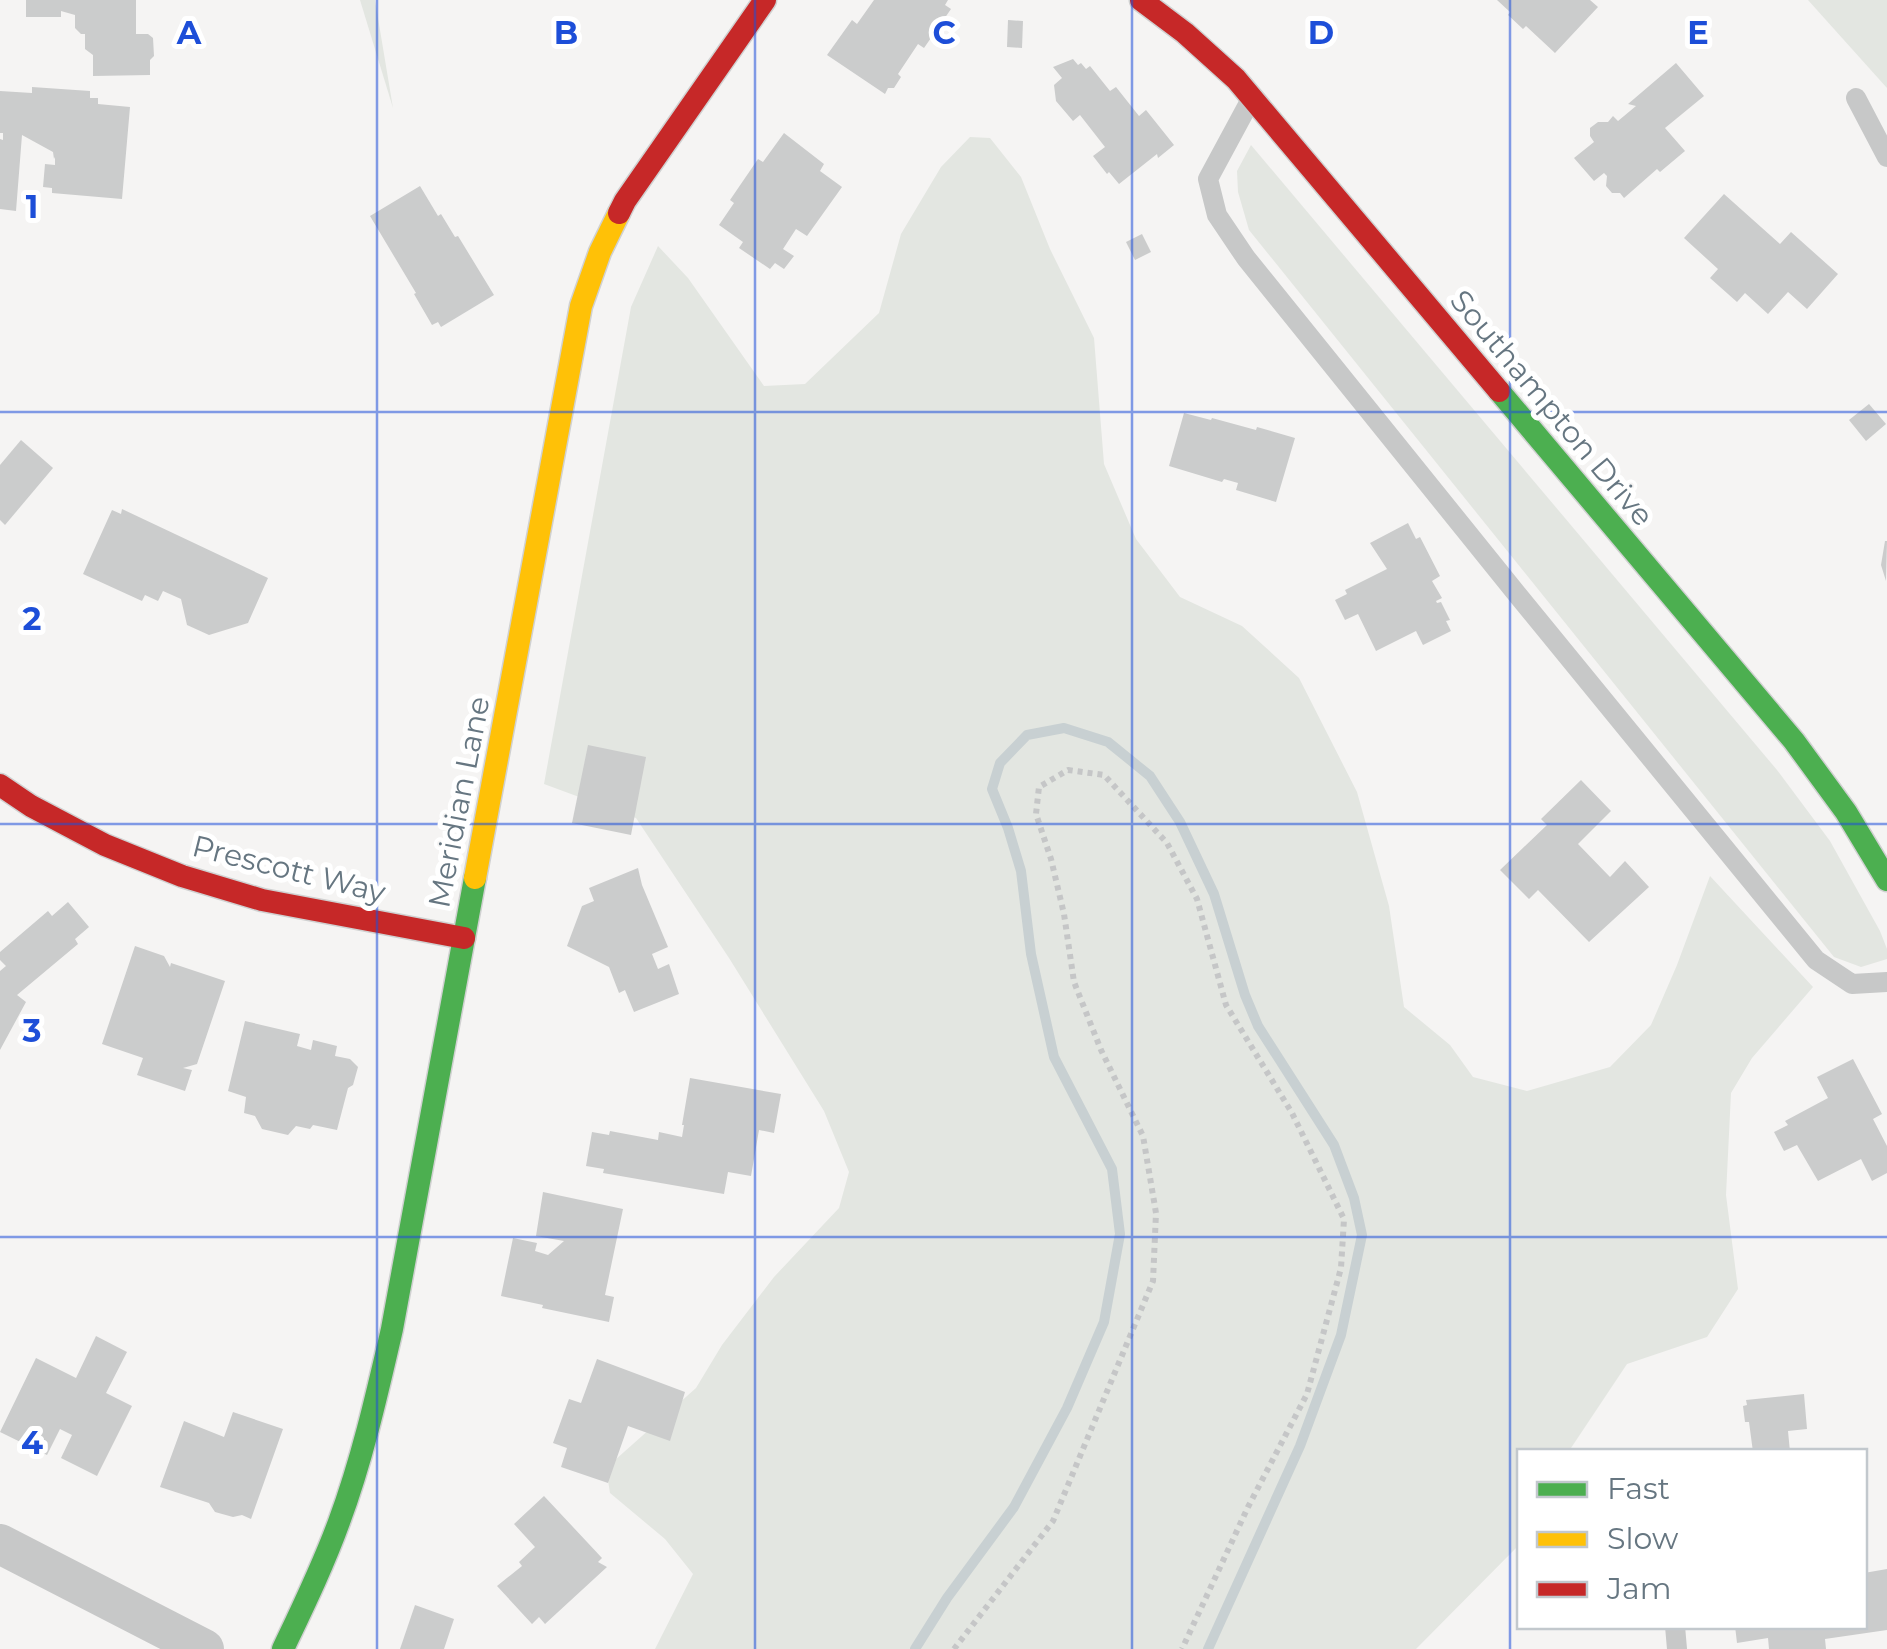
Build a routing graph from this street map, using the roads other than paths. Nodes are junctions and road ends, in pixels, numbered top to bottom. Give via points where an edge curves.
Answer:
1 (765, 0) edge
2 (1142, 0) edge
3 (1252, 98) junction
4 (1856, 98) dead end
5 (1887, 158) edge
6 (0, 786) edge
7 (1887, 880) edge
8 (464, 938) junction
9 (1887, 982) edge
10 (0, 1544) edge
11 (204, 1649) edge
12 (282, 1649) edge

1 - 8 street, Meridian Lane via 625,201 581,306
2 - 3 street, Southampton Drive
3 - 7 street, Southampton Drive via 1794,742
3 - 9 lane via 1208,179 1217,215 1246,258 1816,960 1852,984
4 - 5 lane
6 - 8 street, Prescott Way via 105,844 182,876 262,900
8 - 12 street, Meridian Lane via 375,1408 339,1520
10 - 11 street

